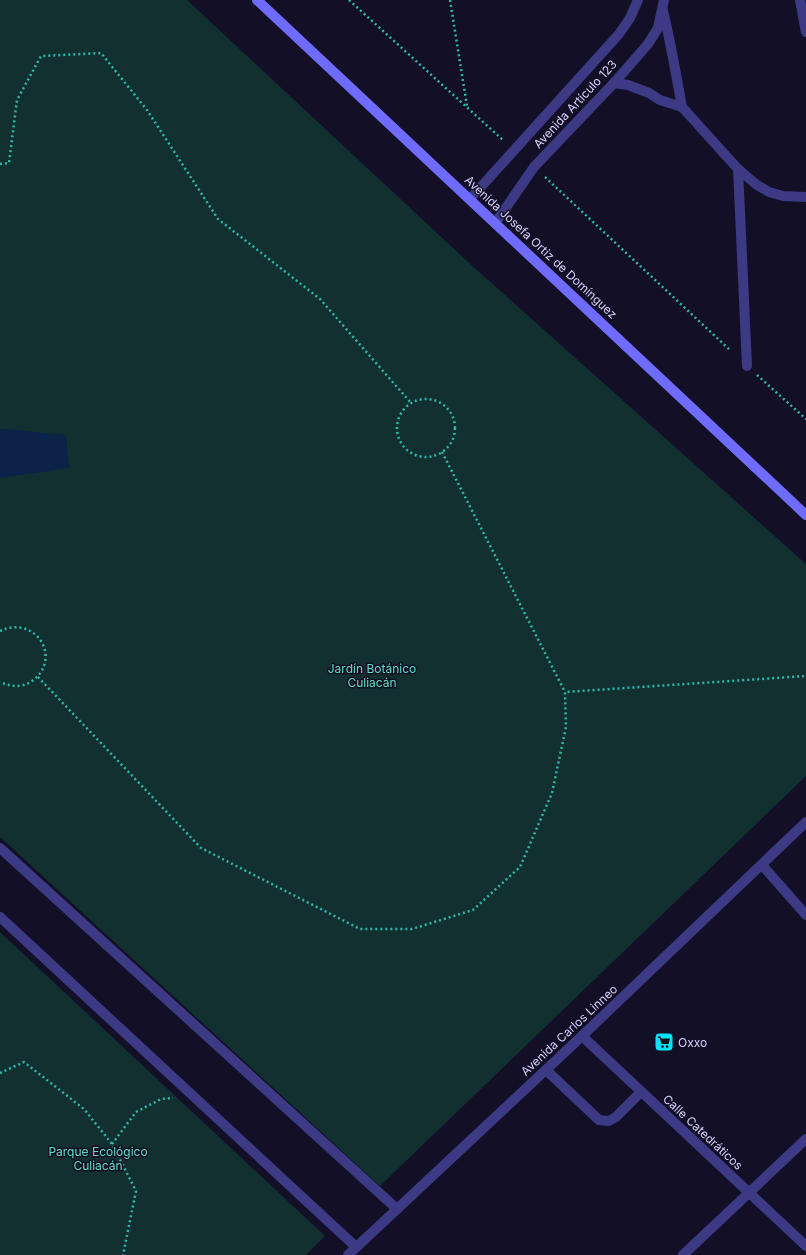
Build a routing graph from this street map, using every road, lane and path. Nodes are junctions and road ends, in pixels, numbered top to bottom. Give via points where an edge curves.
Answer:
1 (257, 0) edge
2 (349, 0) edge
3 (450, 0) edge
4 (638, 0) edge
5 (800, 0) edge
6 (664, 4) edge
7 (806, 32) edge
8 (614, 82) junction
9 (467, 107) junction
10 (682, 107) junction
11 (514, 151) junction
12 (0, 164) edge
13 (534, 167) junction
14 (738, 169) junction
15 (806, 197) edge
16 (470, 198) junction
17 (496, 222) junction
18 (747, 366) junction
19 (411, 403) junction
20 (806, 419) edge
21 (442, 452) junction
22 (806, 515) edge
23 (0, 631) edge
24 (806, 676) edge
25 (38, 677) junction
26 (0, 682) edge
27 (565, 692) junction
28 (806, 822) edge
29 (0, 848) edge
30 (762, 865) junction
31 (806, 915) edge
32 (0, 917) edge
33 (582, 1036) junction
34 (546, 1070) junction
35 (0, 1073) edge
36 (641, 1092) junction
37 (192, 1095) junction
38 (806, 1139) edge
39 (112, 1144) junction
40 (749, 1192) junction
41 (397, 1209) junction
42 (806, 1246) edge
43 (356, 1247) junction
44 (123, 1255) edge
45 (348, 1255) edge
46 (683, 1255) edge

1 - 16 main road, Avenida Josefa Ortiz de Domínguez
2 - 9 path
3 - 9 path
4 - 11 street, Avenida Artículo 123 via 619,34
5 - 7 street
6 - 8 street, Avenida Artículo 123 via 658,28 648,44
6 - 10 street
8 - 10 street via 628,85
8 - 13 street, Avenida Artículo 123
9 - 11 path
10 - 14 street
11 - 16 street, Avenida Artículo 123
12 - 19 path via 9,163 17,100 42,56 101,53 147,110 218,219 320,299
13 - 17 street, Avenida Artículo 123
13 - 18 path
14 - 15 street via 769,192 783,196
14 - 18 street
16 - 17 main road, Avenida Josefa Ortiz de Domínguez
17 - 22 main road, Avenida Josefa Ortiz de Domínguez
18 - 20 path
19 - 21 path via 431,399 448,409 453,417 454,437 450,446
19 - 21 path via 400,417 398,434 402,443 416,455 425,457
21 - 27 path
23 - 25 path via 19,626 28,629 42,642 45,661
24 - 27 path
25 - 26 path via 29,684 19,686 8,686
25 - 27 path via 201,848 360,929 412,929 473,910 520,867 552,793 566,727
28 - 30 street, Avenida Carlos Linneo
29 - 41 street
30 - 31 street
30 - 33 street, Avenida Carlos Linneo
32 - 37 street
33 - 34 street, Avenida Carlos Linneo
33 - 36 street, Calle Catedráticos
34 - 36 street via 599,1120 609,1121 616,1117
34 - 41 street, Avenida Carlos Linneo
35 - 39 path via 24,1062 84,1108
36 - 40 street, Calle Catedráticos
37 - 39 path via 161,1099 136,1112
37 - 43 street
38 - 40 street
39 - 44 path via 136,1191
40 - 42 street, Calle Catedráticos
40 - 46 street
41 - 43 street, Avenida Carlos Linneo
43 - 45 street, Avenida Carlos Linneo

